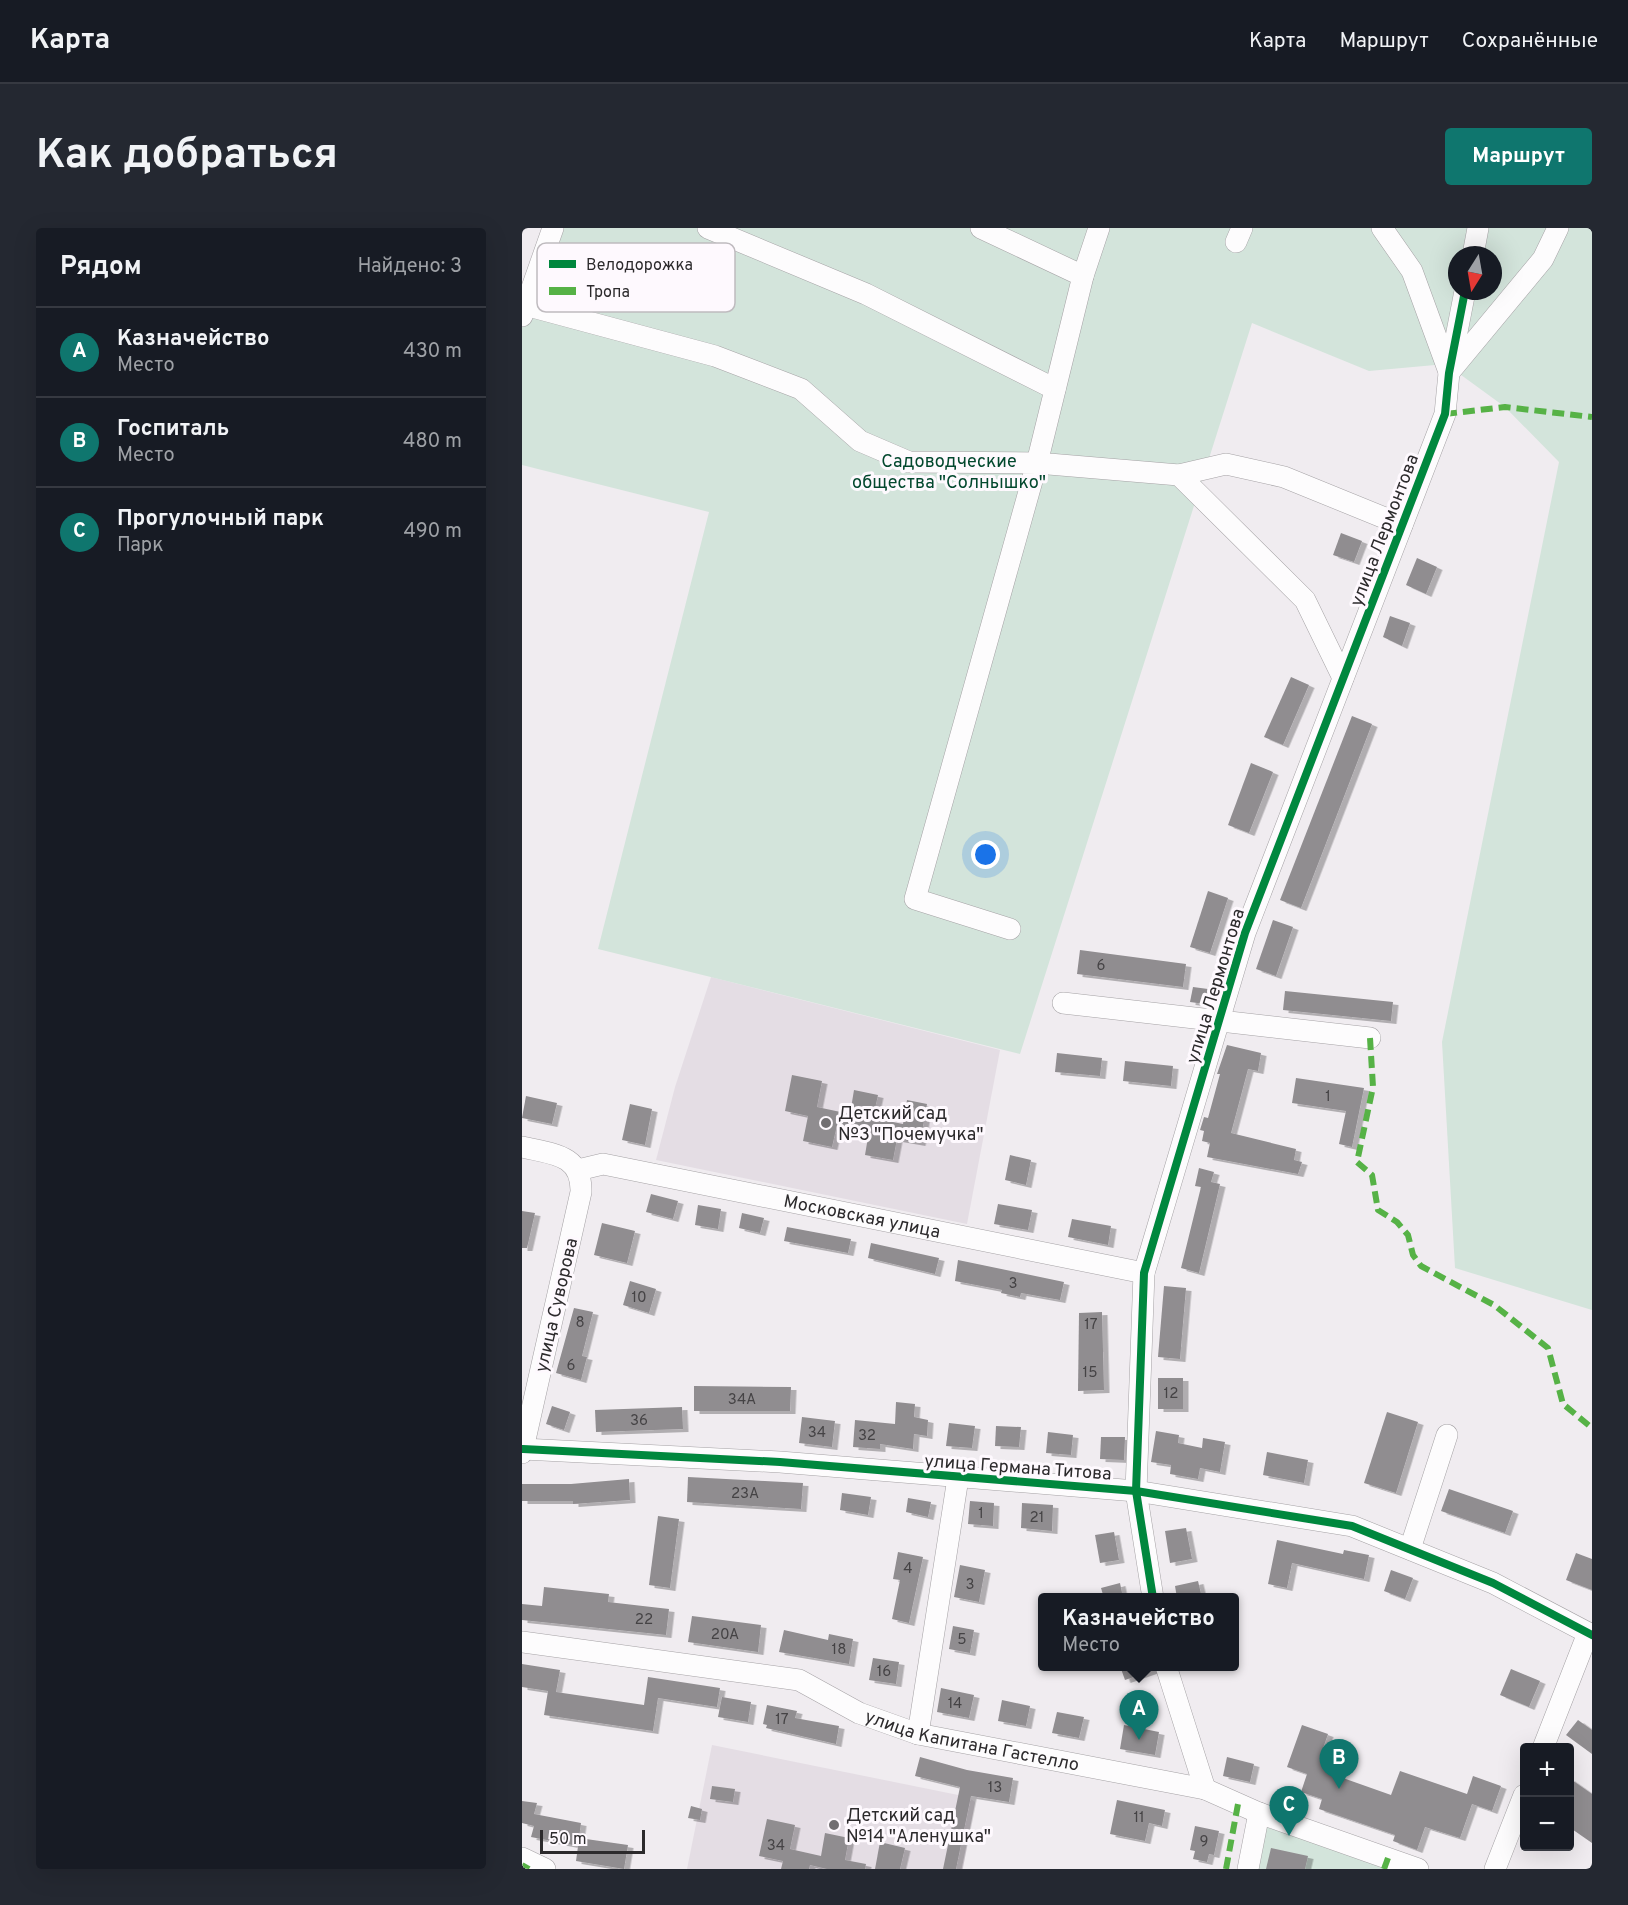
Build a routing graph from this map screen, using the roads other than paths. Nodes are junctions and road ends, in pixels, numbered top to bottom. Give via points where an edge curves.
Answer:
1 (554, 228) edge
2 (708, 228) edge
3 (981, 228) edge
4 (1099, 228) edge
5 (1382, 228) edge
6 (1478, 228) edge
7 (1558, 228) edge
8 (549, 243) edge
9 (1475, 246) edge
10 (537, 274) edge
11 (1083, 276) junction
12 (1463, 300) edge
13 (524, 310) edge
14 (1449, 373) junction
15 (1055, 389) junction
16 (1037, 463) junction
17 (1179, 475) junction
18 (1402, 525) junction
19 (1343, 678) junction
20 (1010, 929) dead end
21 (1063, 1003) dead end
22 (1219, 1022) junction
23 (1370, 1038) dead end
24 (522, 1147) edge
25 (578, 1170) junction
26 (1144, 1273) junction
27 (1447, 1435) dead end
28 (523, 1451) edge
29 (958, 1478) junction
30 (1136, 1491) junction
31 (1410, 1549) junction
32 (1153, 1593) edge
33 (1590, 1634) edge
34 (522, 1642) edge
35 (1168, 1671) edge
36 (918, 1734) junction
37 (1545, 1743) edge
38 (1205, 1789) junction
39 (1523, 1797) edge
40 (1259, 1814) junction
41 (522, 1858) edge
42 (545, 1869) edge
43 (1248, 1869) edge
44 (1418, 1869) edge
45 (1495, 1869) edge

1 - 8 street
2 - 15 street via 866,294
3 - 11 street
4 - 11 street
5 - 14 street, улица Лермонтова via 1412,271
6 - 9 street
7 - 14 street via 1543,259
10 - 13 street
11 - 15 street
12 - 14 street
13 - 16 street via 715,356 801,389 860,441 909,462
14 - 18 street, улица Лермонтова via 1444,414
15 - 16 street
16 - 17 street
16 - 20 street via 915,899
17 - 18 street via 1226,464 1275,475
17 - 19 street via 1305,600
18 - 19 street, улица Лермонтова
19 - 22 street, улица Лермонтова via 1245,933
21 - 22 street
22 - 23 street
22 - 26 street, улица Лермонтова
24 - 25 street via 563,1157
25 - 26 street, Московская улица via 603,1164
25 - 28 street, улица Суворова via 581,1192
26 - 30 street, улица Лермонтова
27 - 31 street
28 - 29 street, улица Германа Титова via 780,1462
29 - 30 street, улица Германа Титова
29 - 36 street
30 - 31 street, улица Германа Титова via 1352,1526
30 - 32 street, улица Лермонтова
31 - 33 street, улица Германа Титова via 1493,1583
33 - 37 street
34 - 36 street, улица Капитана Гастелло via 799,1680 859,1713
35 - 38 street
36 - 38 street, улица Капитана Гастелло
38 - 40 street, улица Капитана Гастелло
39 - 45 street
40 - 43 street
40 - 44 street, улица Капитана Гастелло
41 - 42 street

